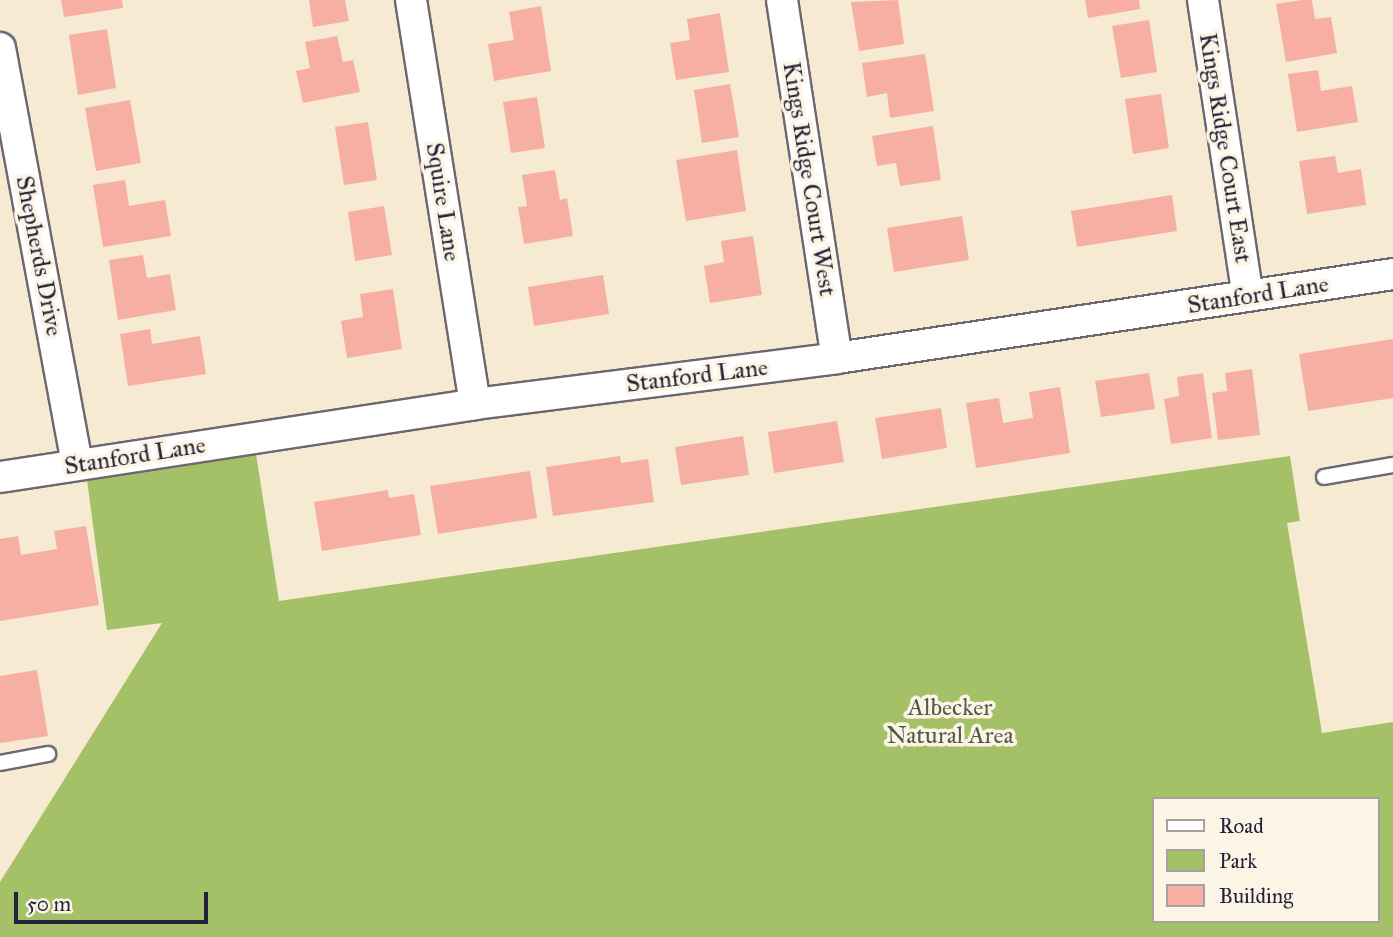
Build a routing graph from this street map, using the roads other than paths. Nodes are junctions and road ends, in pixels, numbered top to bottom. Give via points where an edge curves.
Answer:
1 (411, 0) edge
2 (782, 0) edge
3 (1203, 0) edge
4 (0, 48) edge
5 (1393, 274) edge
6 (1248, 296) junction
7 (836, 358) junction
8 (475, 404) junction
9 (77, 464) junction
10 (1393, 466) edge
11 (0, 477) edge
12 (1324, 477) dead end
13 (48, 754) dead end
14 (0, 763) edge

1 - 8 street, Squire Lane
2 - 7 street, Kings Ridge Court West
3 - 6 street, Kings Ridge Court East
4 - 9 street, Shepherds Drive
5 - 6 street, Stanford Lane
6 - 7 street, Stanford Lane
7 - 8 street, Stanford Lane
8 - 9 street, Stanford Lane
9 - 11 street, Stanford Lane
10 - 12 lane
13 - 14 lane

